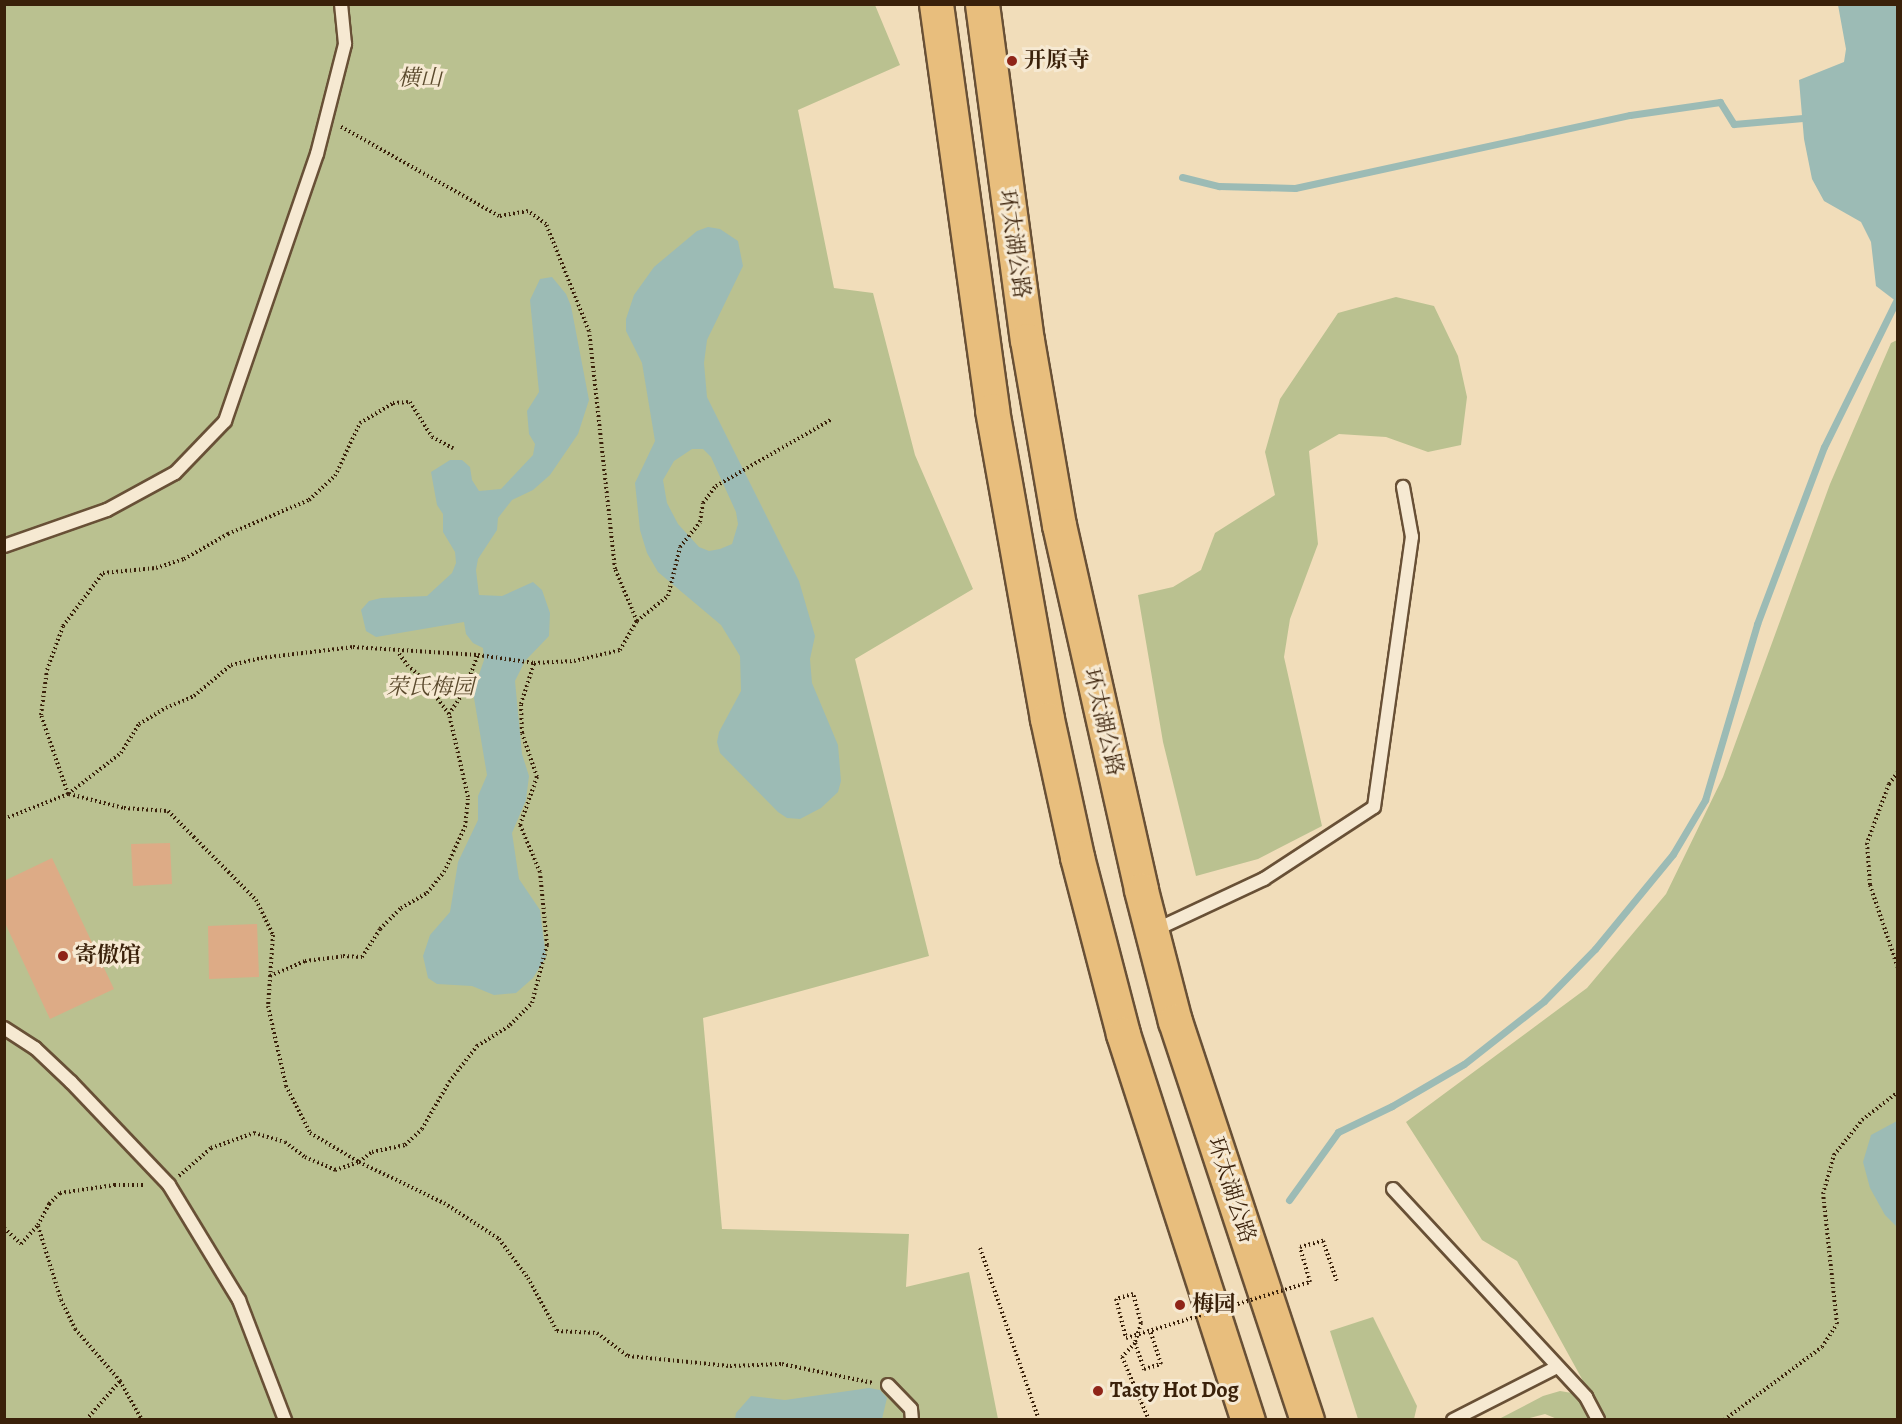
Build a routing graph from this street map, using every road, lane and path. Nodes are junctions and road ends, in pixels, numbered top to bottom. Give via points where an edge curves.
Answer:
1 (340, 4) edge
2 (982, 4) edge
3 (935, 11) edge
4 (326, 118) junction
5 (832, 419) dead end
6 (453, 448) dead end
7 (1403, 487) dead end
8 (4, 546) edge
9 (637, 621) junction
10 (397, 652) junction
11 (478, 655) junction
12 (534, 663) junction
13 (449, 714) junction
14 (1898, 772) edge
15 (68, 794) junction
16 (4, 819) edge
17 (1152, 931) junction
18 (1898, 968) edge
19 (270, 976) junction
20 (4, 1028) edge
21 (1898, 1092) edge
22 (359, 1162) junction
23 (169, 1185) junction
24 (1393, 1189) dead end
25 (38, 1225) junction
26 (4, 1228) edge
27 (980, 1248) dead end
28 (1337, 1282) dead end
29 (1150, 1331) junction
30 (1135, 1343) junction
31 (1557, 1367) junction
32 (120, 1381) junction
33 (888, 1385) joint
34 (86, 1419) edge
35 (142, 1419) edge
36 (285, 1419) edge
37 (912, 1419) edge
38 (1039, 1419) edge
39 (1149, 1419) edge
40 (1248, 1419) edge
41 (1307, 1419) edge
42 (1453, 1419) edge
43 (1598, 1419) edge
44 (1724, 1419) edge

1 - 4 lane via 345,44
2 - 17 highway, 环太湖公路 via 1027,340 1059,525
3 - 40 highway, 环太湖公路 via 992,410 1047,719 1075,846 1124,1034
4 - 8 lane via 225,421 175,473 107,510
4 - 9 path via 499,216 528,211 546,224 589,331 615,569
5 - 9 path via 716,486 704,503 700,522 680,547 668,596
6 - 15 path via 432,437 410,402 393,403 360,423 335,476 309,500 228,534 184,559 156,568 103,573 63,626 47,670 40,715
7 - 17 lane via 1412,537 1374,807 1264,879
9 - 12 path via 620,650 574,661
10 - 11 path
10 - 13 path
10 - 15 path via 353,647 231,665 194,696 139,724 121,753
11 - 12 path
11 - 13 path via 462,695
12 - 22 path via 521,704 522,733 537,777 520,825 540,872 547,945 532,1003 510,1025 477,1046 449,1082 422,1129 405,1145 372,1152
13 - 19 path via 468,797 465,827 444,872 427,893 401,908 380,929 362,957 305,962
14 - 18 path via 1889,784 1867,843 1870,885
15 - 16 path
15 - 19 path via 124,808 168,811 256,900 273,935
17 - 41 highway, 环太湖公路 via 1175,1021
19 - 22 path via 268,1006 286,1086 310,1133
20 - 23 lane via 35,1048 71,1082
21 - 44 path via 1862,1120 1834,1155 1823,1194 1837,1324 1822,1347
22 - 23 path via 335,1170 305,1157 285,1142 254,1133 212,1148
22 - 33 path via 444,1203 499,1239 528,1278 557,1331 597,1333 628,1356 730,1366 782,1364
23 - 25 path via 114,1185 60,1193
23 - 36 lane via 239,1300
24 - 31 lane
25 - 26 path via 21,1244
25 - 32 path via 61,1300 75,1329
27 - 38 path
28 - 29 path, bridge via 1323,1241 1300,1248 1310,1282
29 - 30 path via 1161,1364 1144,1369
29 - 30 path, bridge via 1126,1338 1116,1299 1133,1294 1141,1323
30 - 39 path via 1122,1357
31 - 42 lane
31 - 43 lane via 1586,1397
32 - 34 path
32 - 35 path
33 - 37 lane via 911,1409

